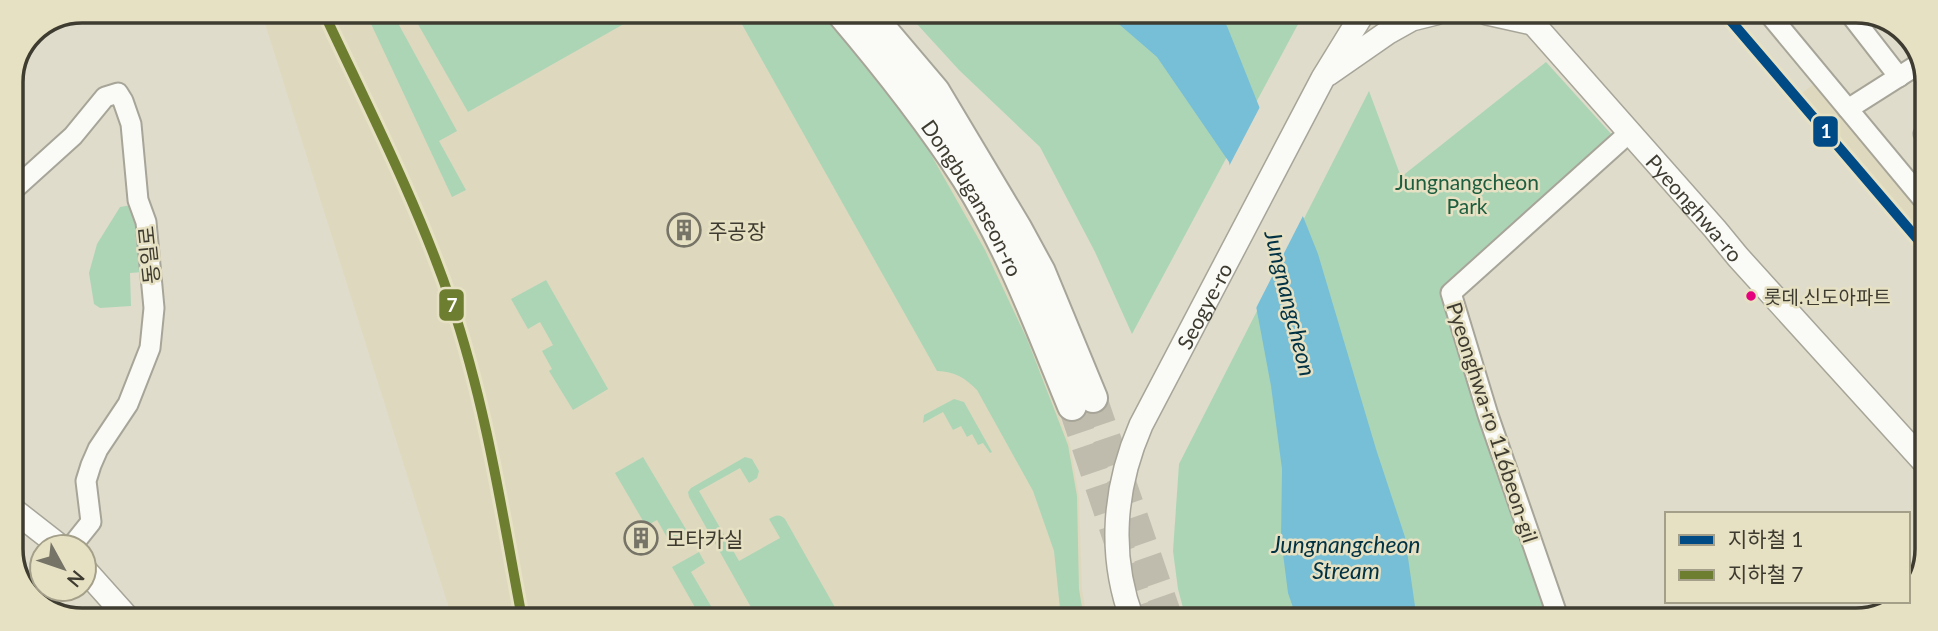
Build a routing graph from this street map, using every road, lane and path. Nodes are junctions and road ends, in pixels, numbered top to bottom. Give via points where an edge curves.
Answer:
1 (849, 23) edge
2 (877, 23) edge
3 (1348, 23) edge
4 (1357, 23) edge
5 (1405, 23) edge
6 (1532, 23) edge
7 (1776, 23) edge
8 (1857, 23) edge
9 (1343, 45) junction
10 (1913, 68) edge
11 (1899, 77) junction
12 (1323, 78) junction
13 (1848, 109) junction
14 (1630, 132) junction
15 (23, 181) edge
16 (1915, 190) edge
17 (1915, 452) edge
18 (23, 517) edge
19 (43, 533) edge
20 (82, 533) edge
21 (98, 585) edge
22 (119, 608) edge
23 (1128, 608) edge
24 (1555, 608) edge

1 - 2 highway, Dongbuganseon-ro via 900,84 966,179 1082,402 1041,272 934,91
3 - 9 main road
4 - 9 main road, Seogye-ro
5 - 12 main road
6 - 14 main road, Pyeonghwa-ro
7 - 13 street
8 - 11 street
9 - 12 main road, Seogye-ro
10 - 11 street
11 - 13 street
12 - 23 main road, Seogye-ro via 1130,451 1116,522
13 - 16 street
14 - 17 main road, Pyeonghwa-ro
14 - 24 street, Pyeonghwa-ro 116beon-gil via 1451,293
15 - 20 street, 동일로 via 73,136 105,97 118,93 131,124 138,200 146,222 153,308 150,348 128,404 91,465 86,481 90,522
18 - 19 main road
21 - 22 main road

